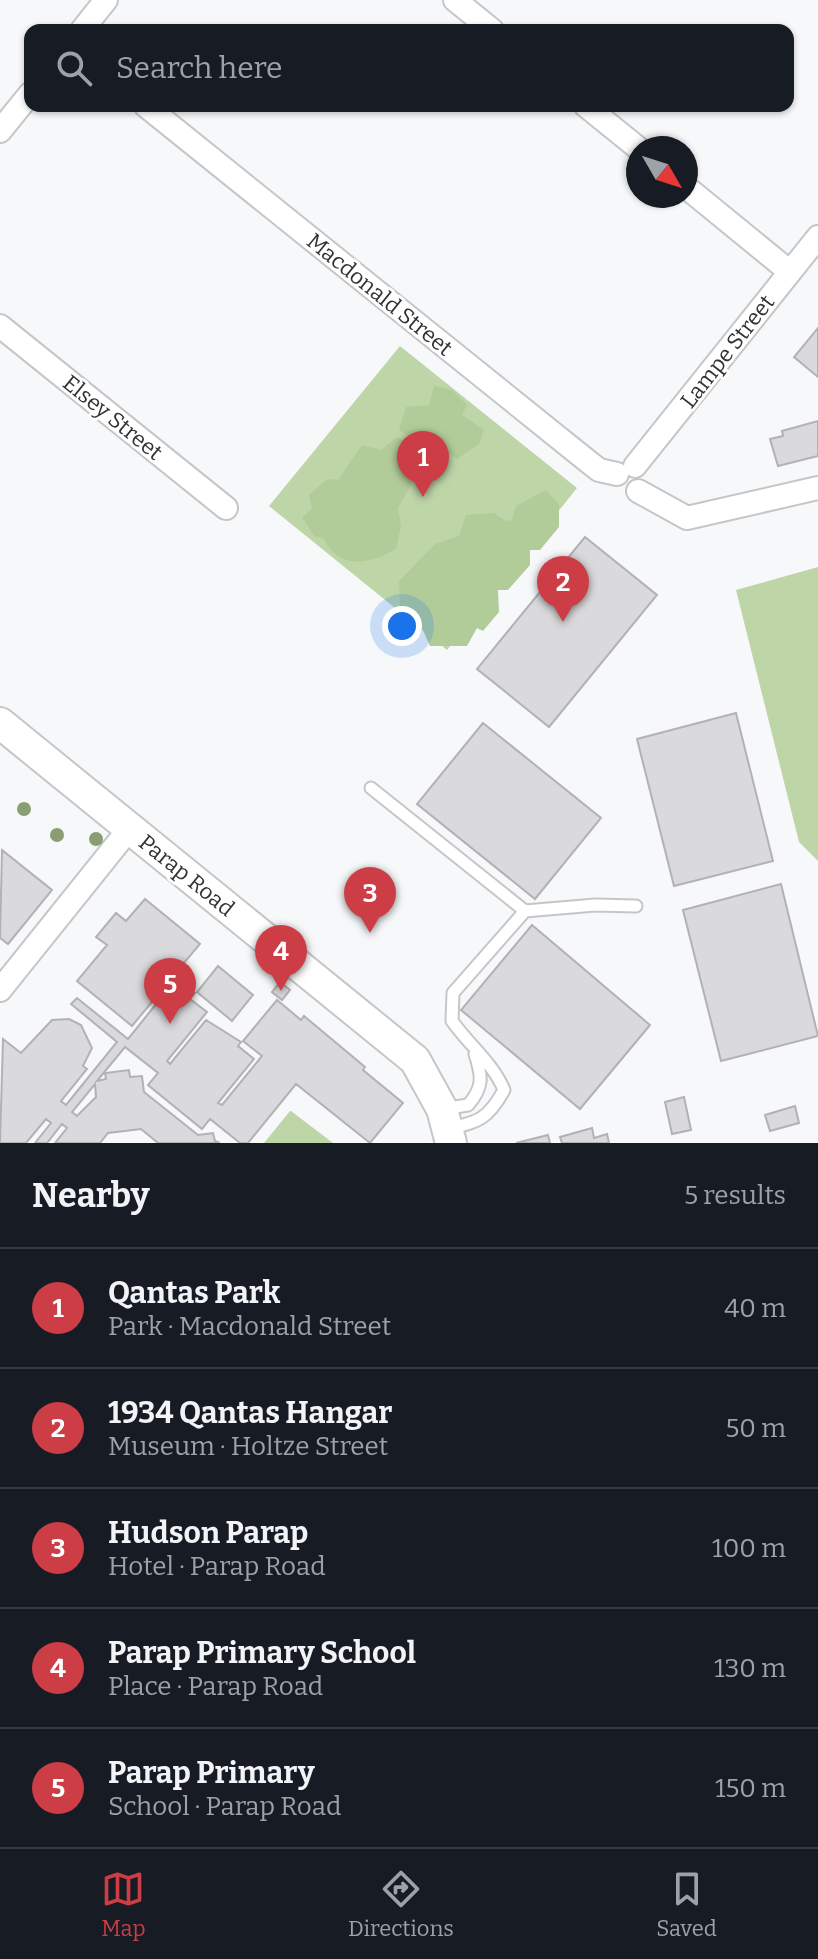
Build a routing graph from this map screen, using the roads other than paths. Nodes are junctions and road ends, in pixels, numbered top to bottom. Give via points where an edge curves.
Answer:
1 (106, 0) edge
2 (455, 0) edge
3 (87, 24) edge
4 (485, 24) edge
5 (24, 101) edge
6 (153, 112) edge
7 (593, 112) edge
8 (0, 131) edge
9 (626, 138) edge
10 (698, 197) edge
11 (818, 237) edge
12 (790, 272) junction
13 (0, 326) edge
14 (626, 470) junction
15 (818, 488) edge
16 (226, 508) dead end
17 (0, 723) edge
18 (371, 788) dead end
19 (130, 828) junction
20 (636, 906) dead end
21 (525, 911) junction
22 (1, 986) edge
23 (475, 1053) junction
24 (447, 1127) edge

1 - 3 street
2 - 4 street
5 - 8 street
6 - 14 street, Macdonald Street via 599,470
7 - 9 street
10 - 12 street
11 - 12 street, Lampe Street
12 - 14 street, Lampe Street
13 - 16 street, Elsey Street
14 - 15 street via 644,480 638,491 687,518
17 - 19 street, Parap Road
18 - 21 lane
19 - 22 street
19 - 24 street, Parap Road via 395,1041 415,1060
20 - 21 lane
21 - 23 lane via 453,993 452,1021
23 - 24 lane via 480,1091
23 - 24 lane via 496,1069 504,1090 491,1113

